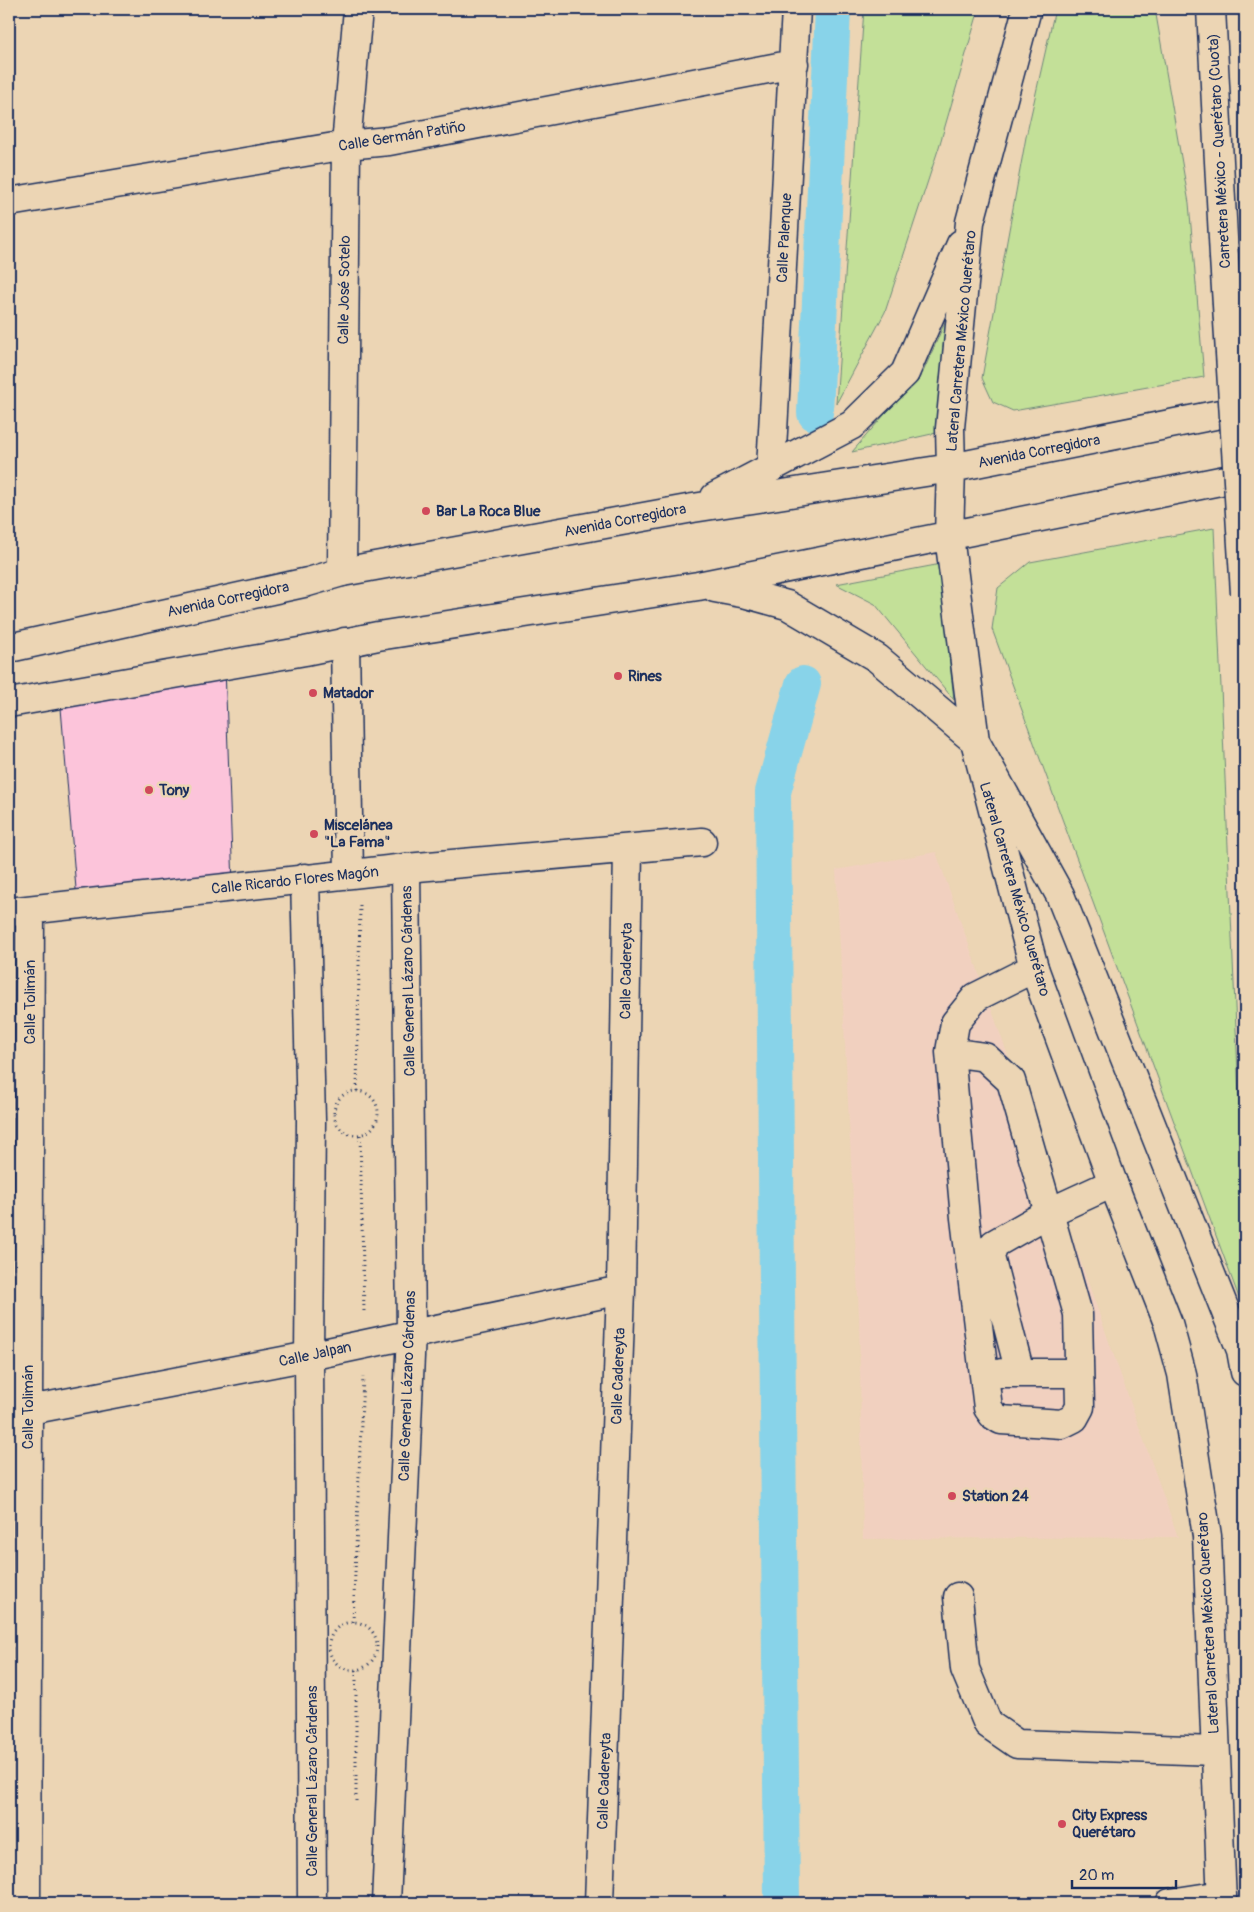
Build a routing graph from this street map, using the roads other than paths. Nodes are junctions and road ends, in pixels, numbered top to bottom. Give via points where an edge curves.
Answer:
1 (358, 9) edge
2 (796, 9) edge
3 (1027, 9) edge
4 (1212, 9) edge
5 (794, 64) junction
6 (346, 145) junction
7 (9, 202) edge
8 (970, 222) junction
9 (1245, 409) edge
10 (771, 468) junction
11 (951, 468) junction
12 (1245, 476) edge
13 (693, 508) junction
14 (949, 536) junction
15 (342, 572) junction
16 (698, 586) junction
17 (1245, 593) edge
18 (345, 642) junction
19 (9, 648) edge
20 (9, 703) edge
21 (975, 741) junction
22 (702, 842) dead end
23 (628, 849) junction
24 (406, 868) junction
25 (354, 873) junction
26 (305, 878) junction
27 (20, 911) edge
28 (1034, 968) junction
29 (950, 1052) junction
30 (1114, 1183) junction
31 (1050, 1212) junction
32 (621, 1290) junction
33 (411, 1333) junction
34 (309, 1356) junction
35 (1245, 1372) edge
36 (1020, 1373) junction
37 (1079, 1373) junction
38 (983, 1374) junction
39 (19, 1412) edge
40 (958, 1597) dead end
41 (1215, 1751) junction
42 (1222, 1899) edge
43 (26, 1903) edge
44 (312, 1903) edge
45 (386, 1903) edge
46 (599, 1903) edge
47 (1170, 1903) edge

1 - 6 main road, Calle José Sotelo
2 - 5 main road, Calle Palenque
3 - 8 main road, Lateral Carretera México Querétaro
4 - 17 main road, Carretera México - Querétaro (Cuota), bridge
5 - 6 main road, Calle Germán Patiño via 389,141
5 - 10 main road, Calle Palenque
6 - 7 main road, Calle Germán Patiño
6 - 15 main road, Calle José Sotelo
8 - 10 main road via 905,373 852,425
8 - 11 main road, Lateral Carretera México Querétaro via 950,428
9 - 11 main road, Avenida Corregidora
10 - 13 main road
11 - 13 main road, Avenida Corregidora
11 - 14 main road, Lateral Carretera México Querétaro
12 - 14 main road
13 - 15 main road, Avenida Corregidora
14 - 16 main road
14 - 21 main road, Lateral Carretera México Querétaro
15 - 19 main road, Avenida Corregidora
16 - 18 main road
16 - 21 main road via 787,605 876,658
18 - 20 main road
18 - 25 main road
21 - 28 main road, Lateral Carretera México Querétaro
21 - 35 main road via 1060,895 1241,1350
22 - 23 main road, Calle Ricardo Flores Magón
23 - 24 main road, Calle Ricardo Flores Magón
23 - 32 main road, Calle Cadereyta
24 - 25 main road, Calle Ricardo Flores Magón
24 - 33 main road, Calle General Lázaro Cárdenas
25 - 26 main road, Calle Ricardo Flores Magón
26 - 27 main road, Calle Ricardo Flores Magón
26 - 34 main road, Calle General Lázaro Cárdenas via 311,1120
27 - 39 main road, Calle Tolimán
28 - 29 main road via 976,997 955,1023
28 - 30 main road, Lateral Carretera México Querétaro
29 - 31 main road via 986,1057 1011,1081
29 - 38 main road
30 - 31 main road
30 - 41 main road, Lateral Carretera México Querétaro via 1168,1323 1182,1374 1207,1536
31 - 36 main road via 994,1244 990,1257
31 - 37 main road via 1078,1314
32 - 33 main road, Calle Jalpan
32 - 46 main road, Calle Cadereyta
33 - 34 main road, Calle Jalpan
33 - 45 main road, Calle General Lázaro Cárdenas
34 - 39 main road, Calle Jalpan
34 - 44 main road, Calle General Lázaro Cárdenas
36 - 37 main road
36 - 38 main road
37 - 38 main road via 1080,1407 1074,1418 1062,1424 1001,1420 993,1415 988,1408
39 - 43 main road, Calle Tolimán
40 - 41 main road via 965,1669 988,1724 1016,1744
41 - 42 main road, Lateral Carretera México Querétaro
42 - 47 main road

